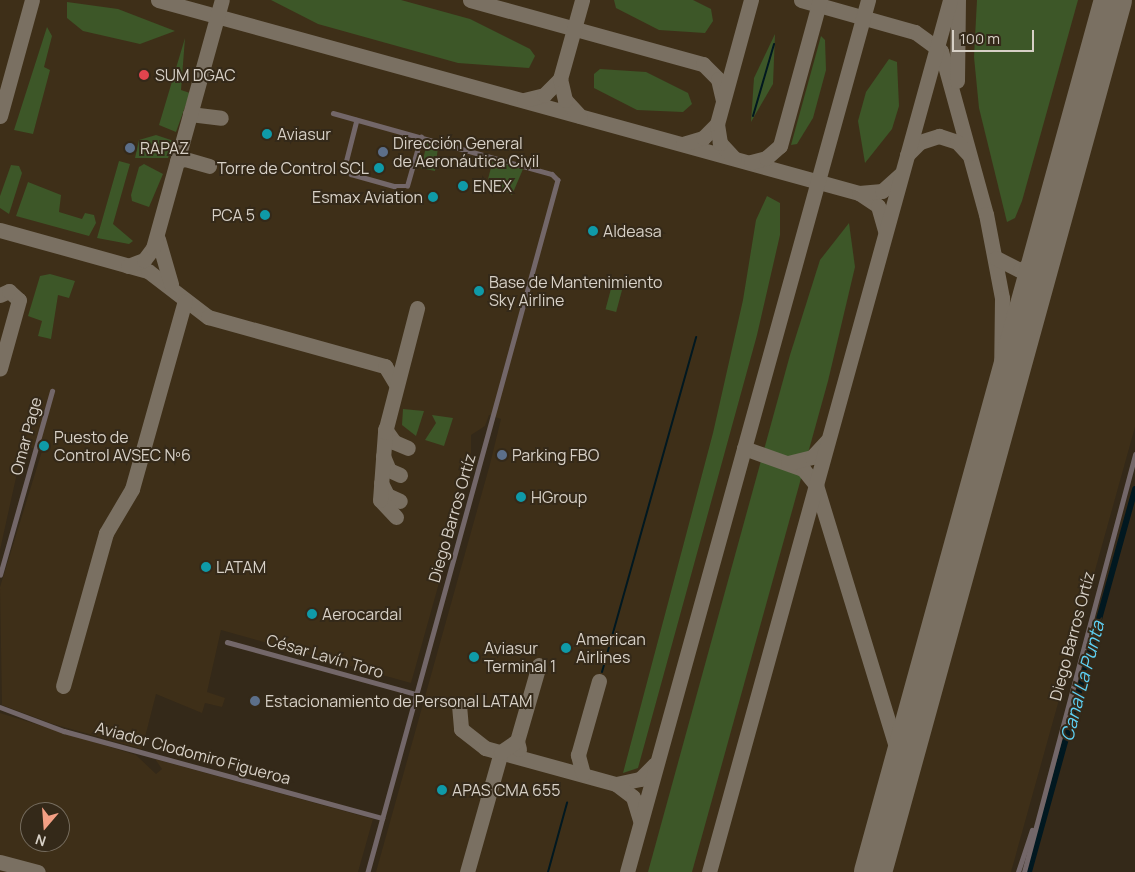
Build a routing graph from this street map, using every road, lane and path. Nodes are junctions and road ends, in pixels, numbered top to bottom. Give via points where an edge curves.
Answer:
1 (333, 113) dead end
2 (357, 120) junction
3 (421, 137) junction
4 (52, 391) dead end
5 (1135, 455) edge
6 (0, 575) edge
7 (227, 642) dead end
8 (416, 694) junction
9 (0, 707) edge
10 (382, 818) junction
11 (1035, 824) junction
12 (368, 872) edge
13 (1018, 872) edge
14 (1024, 872) edge

1 - 2 street
2 - 3 street
2 - 3 street via 345,167 354,175 394,186 407,186
3 - 8 street, Diego Barros Ortíz via 552,174 558,183
4 - 6 street, Omar Page
5 - 11 street, Diego Barros Ortíz
7 - 8 street, César Lavín Toro
8 - 10 street, Diego Barros Ortíz
9 - 10 street, Aviador Clodomiro Figueroa via 64,731
10 - 12 street, Diego Barros Ortíz
11 - 13 street, Diego Barros Ortíz
11 - 14 street, Diego Barros Ortíz

